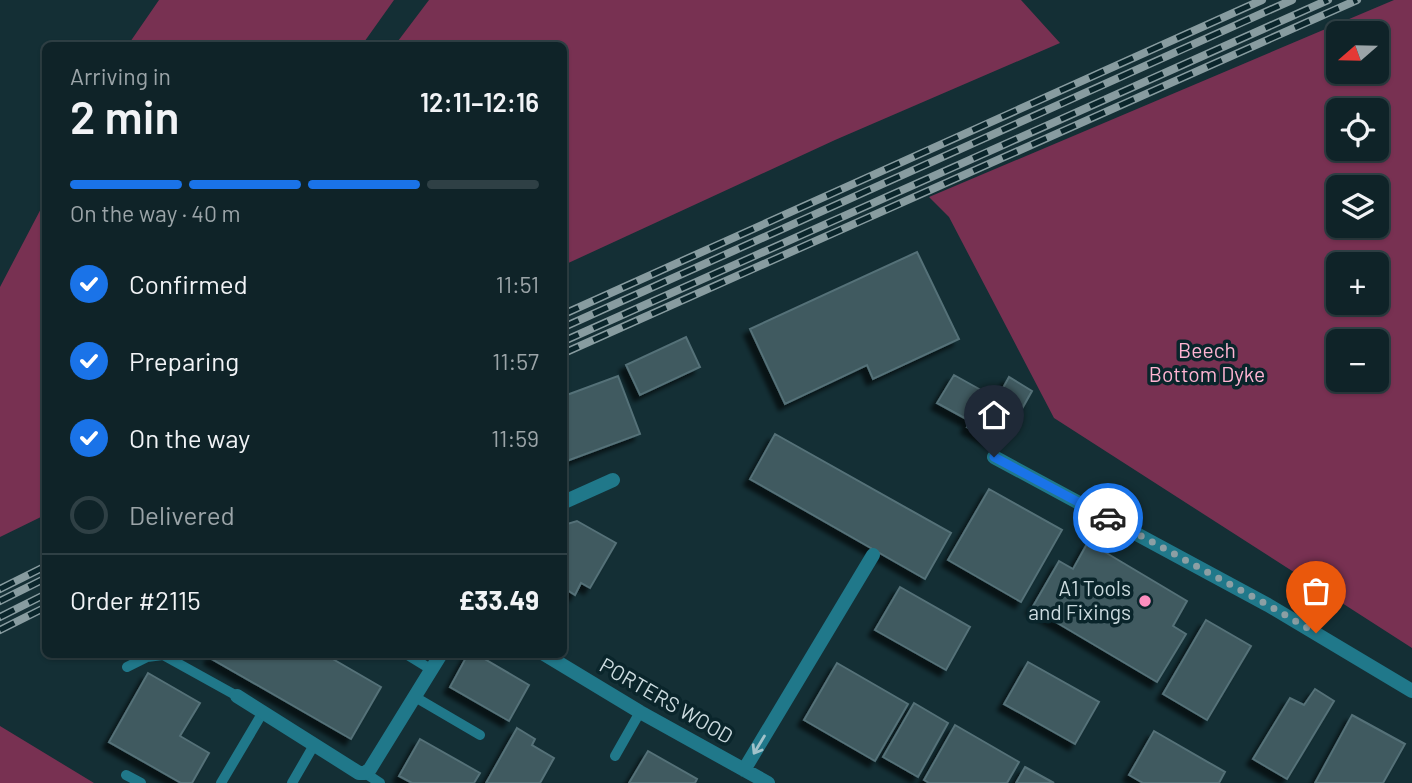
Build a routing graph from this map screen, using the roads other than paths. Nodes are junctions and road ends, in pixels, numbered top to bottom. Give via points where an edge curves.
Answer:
1 (994, 457) dead end
2 (613, 480) dead end
3 (567, 501) edge
4 (873, 555) dead end
5 (145, 658) edge
6 (168, 658) edge
7 (412, 658) edge
8 (439, 658) edge
9 (551, 658) edge
10 (127, 667) dead end
11 (432, 670) junction
12 (1412, 691) edge
13 (237, 696) joint
14 (415, 697) junction
15 (263, 712) junction
16 (640, 712) junction
17 (480, 735) dead end
18 (314, 745) junction
19 (615, 756) dead end
20 (744, 770) junction
21 (127, 775) dead end
22 (359, 776) edge
23 (762, 782) edge
24 (141, 783) edge
25 (221, 783) edge
26 (292, 783) edge
27 (380, 783) edge

1 - 12 street via 1268,605
2 - 3 street
4 -> 20 street
5 - 10 lane
6 - 13 lane
7 - 11 lane
8 - 11 street
9 - 16 street, PORTERS WOOD
11 - 14 street
13 - 15 street
14 - 17 lane
14 - 22 street via 370,769
15 - 18 street
15 - 25 lane
16 - 19 lane
16 - 20 street, PORTERS WOOD
18 - 22 street
18 - 26 lane
20 - 23 street, PORTERS WOOD
21 - 24 lane
22 - 27 lane

